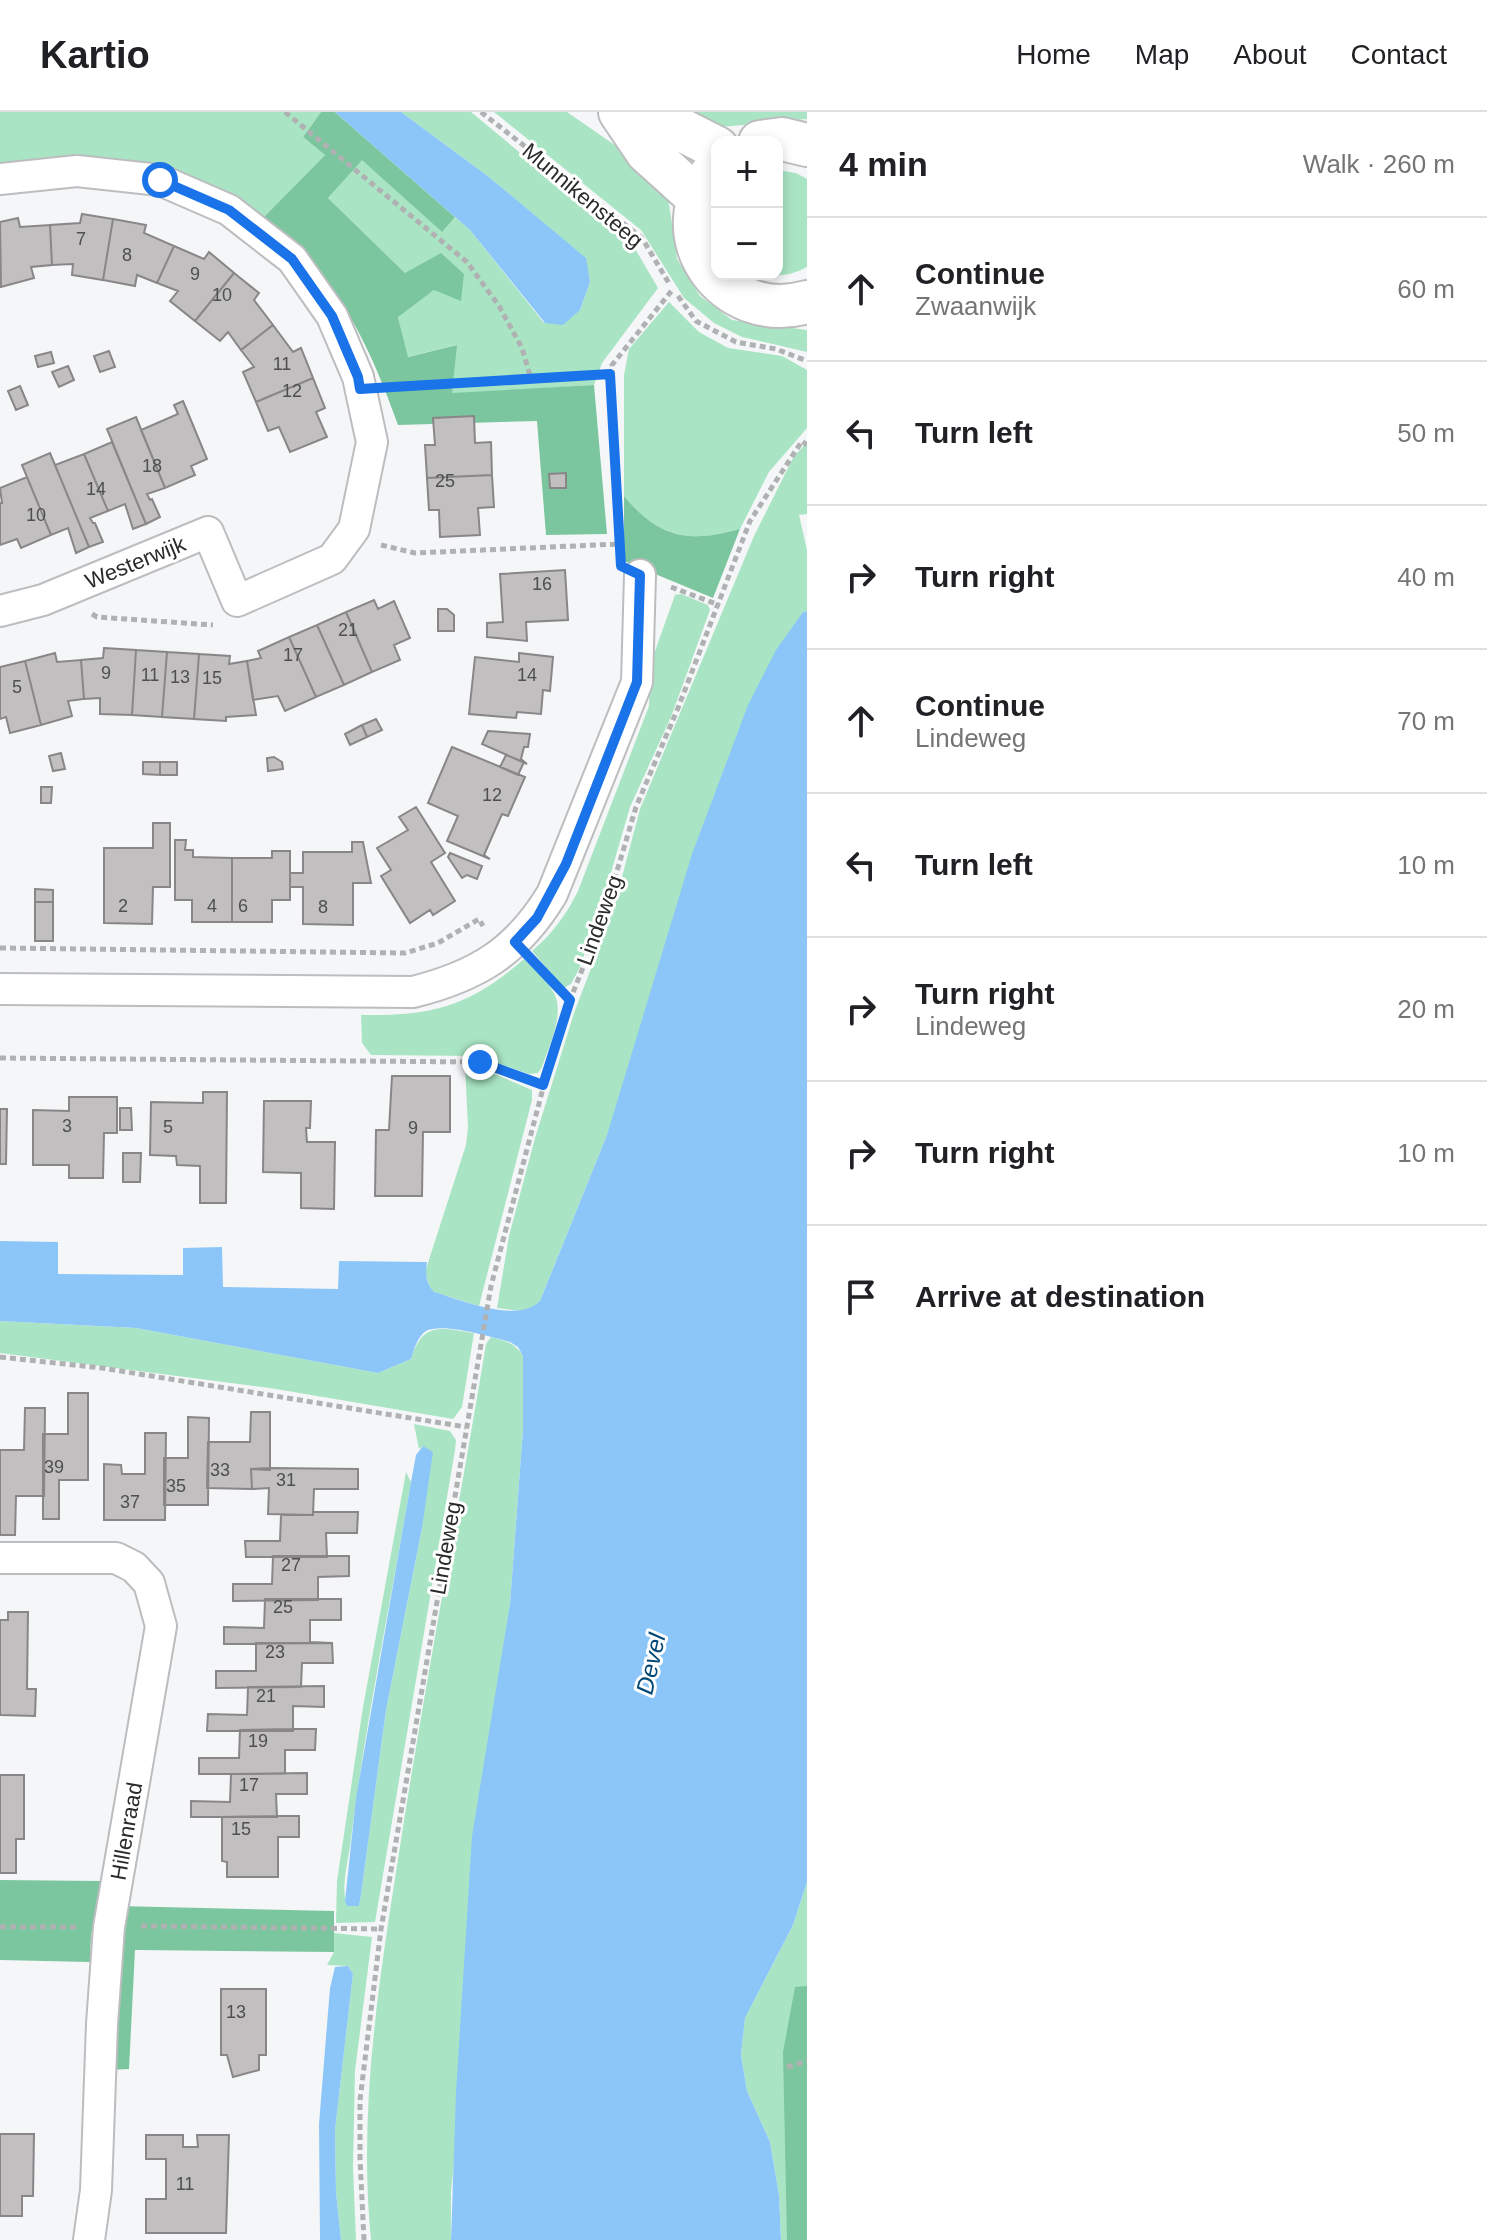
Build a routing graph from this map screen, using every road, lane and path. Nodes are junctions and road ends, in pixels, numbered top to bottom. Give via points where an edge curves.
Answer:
1 (285, 112) edge
2 (481, 112) edge
3 (620, 112) edge
4 (627, 112) edge
5 (783, 139) edge
6 (711, 145) edge
7 (807, 145) edge
8 (0, 179) edge
9 (708, 183) edge
10 (807, 302) edge
11 (610, 374) junction
12 (531, 379) junction
13 (360, 389) junction
14 (805, 441) edge
15 (640, 575) junction
16 (719, 605) junction
17 (0, 611) edge
18 (0, 948) edge
19 (508, 948) junction
20 (0, 989) edge
21 (570, 1000) junction
22 (0, 1058) edge
23 (543, 1085) junction
24 (0, 1357) edge
25 (466, 1427) junction
26 (0, 1558) edge
27 (0, 1927) edge
28 (109, 1927) junction
29 (381, 1929) junction
30 (807, 2061) edge
31 (787, 2067) dead end
32 (89, 2240) edge
33 (364, 2240) edge

1 - 12 path via 467,262 522,348
2 - 11 path, Munnikensteeg via 642,238 673,289 621,350
3 - 9 main road via 647,152
4 - 6 main road via 662,120
5 - 7 main road
8 - 13 street via 77,171 160,180 229,210 292,259 332,316
9 - 10 main road via 696,213 698,242 717,280 753,303 781,307
11 - 12 path
11 - 15 path via 621,566
12 - 13 path
13 - 17 street, Westerwijk via 372,442 354,529 332,559 237,601 208,532 43,600
14 - 16 path, Lindeweg via 750,521
15 - 16 path
15 - 19 street via 637,682 566,864 537,918
16 - 21 path, Lindeweg via 636,807 604,915
18 - 19 path via 405,953 438,943 479,919
19 - 20 street via 450,983 413,992
19 - 21 path
21 - 23 path, Lindeweg
22 - 23 path via 480,1062
23 - 25 path, Lindeweg via 491,1286
24 - 25 path via 117,1370
25 - 29 path, Lindeweg
26 - 28 street, Hillenraad via 116,1558 149,1583 161,1626
27 - 28 path
28 - 29 path
28 - 32 street, Hillenraad
29 - 33 path, Lindeweg via 360,2100
30 - 31 path

